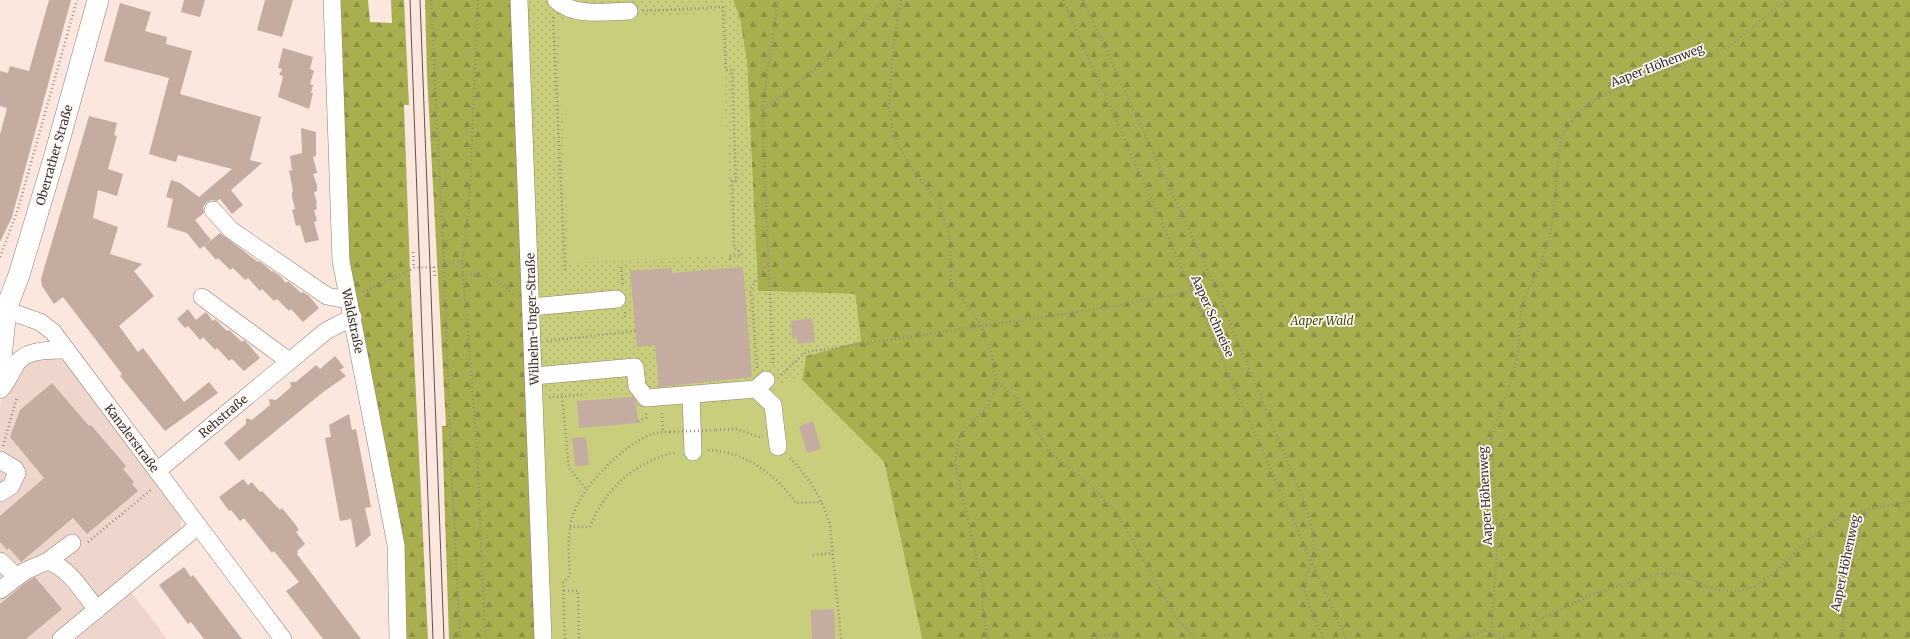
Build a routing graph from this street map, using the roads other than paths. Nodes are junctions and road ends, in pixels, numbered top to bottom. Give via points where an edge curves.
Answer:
1 (98, 0) edge
2 (332, 0) edge
3 (520, 0) edge
4 (554, 8) edge
5 (629, 11) road end
6 (213, 210) dead end
7 (202, 297) dead end
8 (353, 297) junction
9 (617, 299) dead end
10 (524, 303) junction
11 (2, 311) edge
12 (352, 317) junction
13 (66, 350) junction
14 (289, 361) junction
15 (0, 368) edge
16 (534, 376) junction
17 (0, 390) edge
18 (691, 395) junction
19 (778, 447) road end
20 (693, 451) road end
21 (1, 455) edge
22 (160, 475) junction
23 (0, 493) edge
24 (198, 526) junction
25 (72, 543) road end
26 (0, 561) edge
27 (48, 561) junction
28 (17, 577) junction
29 (0, 590) edge
30 (97, 610) junction
31 (61, 639) edge
32 (284, 639) edge
33 (398, 639) edge
34 (543, 639) edge

1 - 11 main road, Oberrather Straße via 19,275
2 - 8 street, Waldstraße via 341,262
3 - 10 street, Wilhelm-Unger-Straße
4 - 5 street via 598,12
6 - 8 street via 231,230 327,296
7 - 14 street
8 - 12 street, Waldstraße
9 - 10 street
10 - 16 street, Wilhelm-Unger-Straße via 532,342
11 - 13 street, Kanzlerstraße via 46,326
11 - 15 main road, Oberrather Straße
12 - 14 street, Rehstraße via 326,331
12 - 33 street, Waldstraße via 396,545
13 - 17 street via 49,350 22,357
13 - 22 street, Kanzlerstraße
14 - 22 street, Rehstraße
16 - 18 street via 635,367 637,386 646,398
16 - 34 street, Wilhelm-Unger-Straße
18 - 19 street via 761,384 773,405
18 - 20 street
21 - 23 street via 17,473 11,486
22 - 24 street, Kanzlerstraße
24 - 30 street
24 - 32 street, Kanzlerstraße
25 - 27 street
26 - 28 street
27 - 28 street
27 - 30 street via 59,565 65,571
28 - 29 street
30 - 31 street

